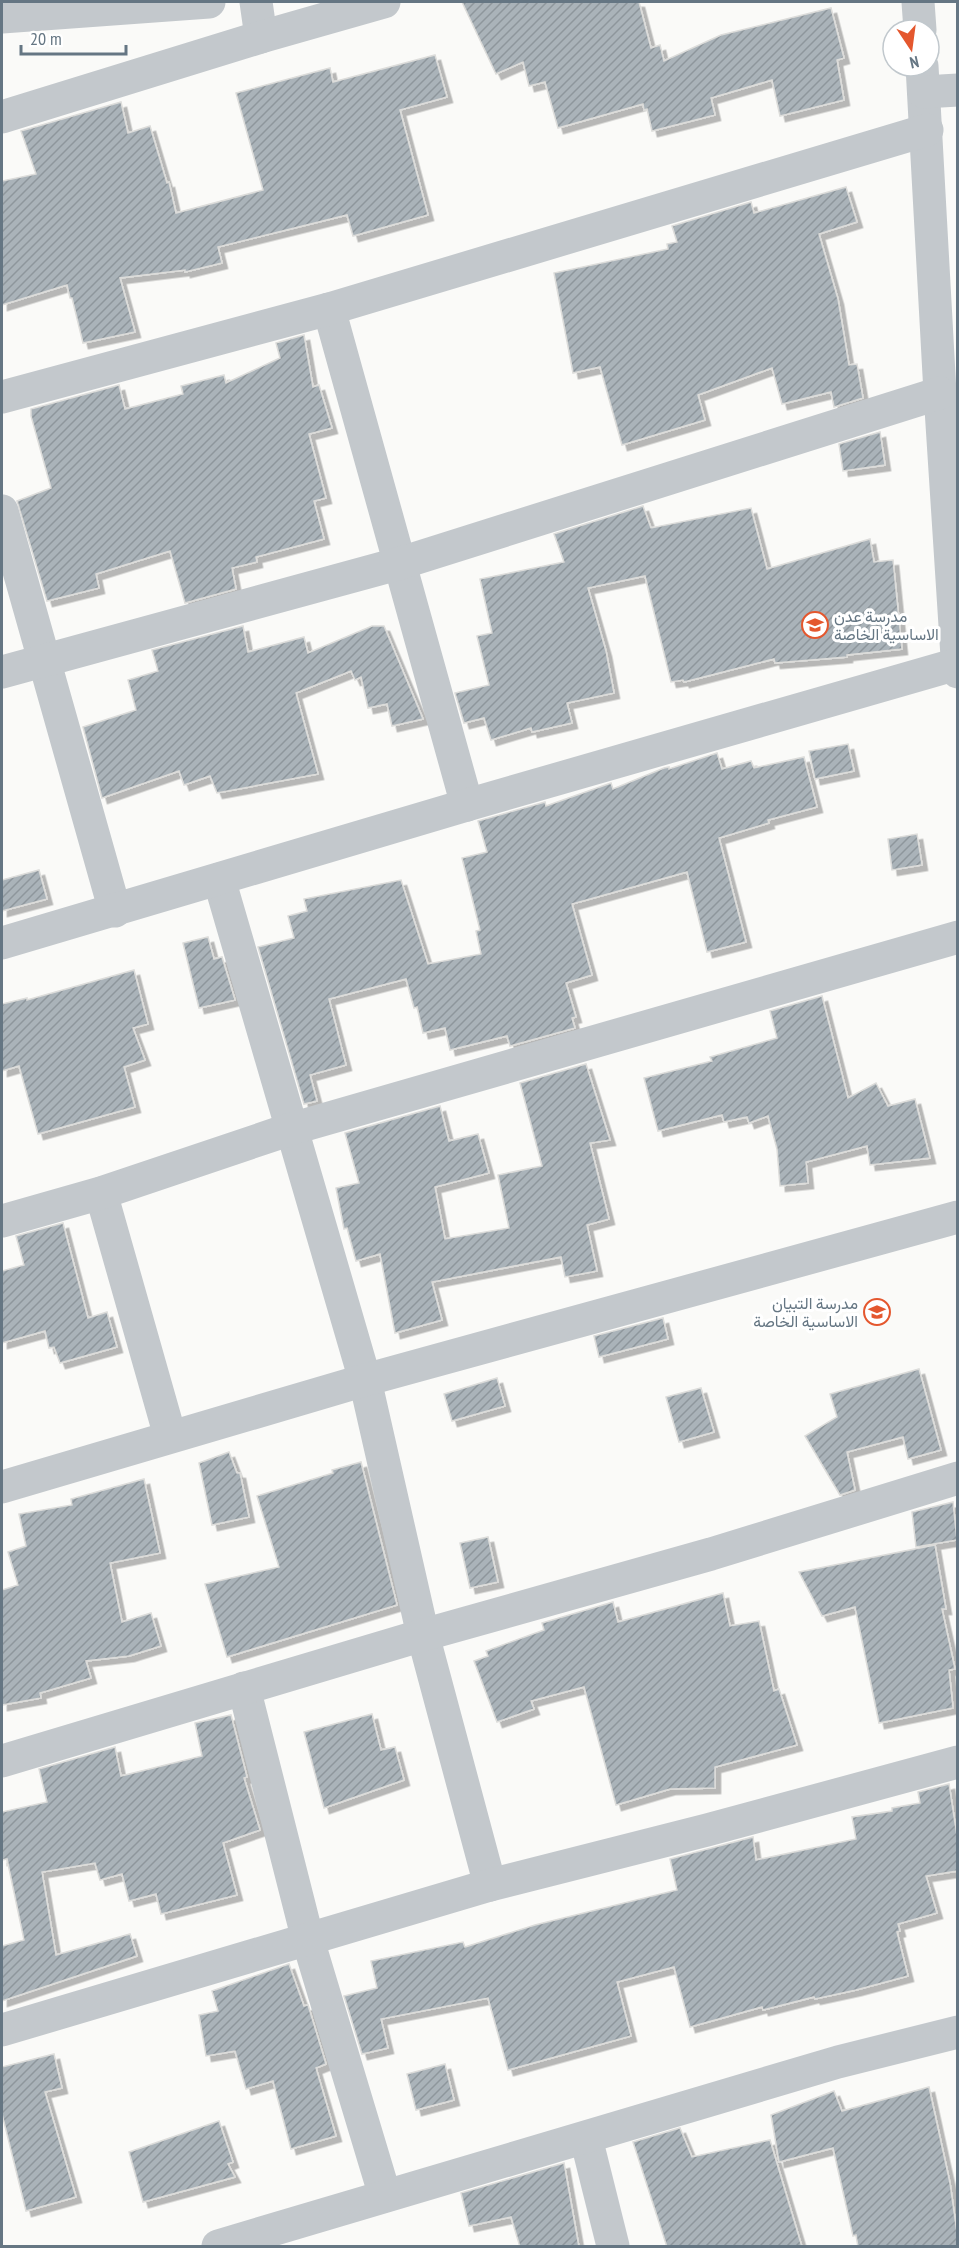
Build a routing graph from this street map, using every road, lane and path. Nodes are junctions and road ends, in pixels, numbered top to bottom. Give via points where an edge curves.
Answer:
1 (209, 2) edge
2 (256, 2) edge
3 (384, 2) edge
4 (918, 2) edge
5 (2, 17) edge
6 (919, 18) edge
7 (261, 37) junction
8 (923, 79) edge
9 (957, 90) edge
10 (2, 117) edge
11 (927, 130) junction
12 (329, 309) junction
13 (948, 353) edge
14 (940, 393) junction
15 (2, 397) edge
16 (2, 511) edge
17 (401, 563) junction
18 (956, 622) edge
19 (45, 660) junction
20 (957, 664) edge
21 (2, 672) edge
22 (957, 672) edge
23 (467, 805) junction
24 (219, 879) junction
25 (114, 910) junction
26 (957, 937) edge
27 (2, 943) edge
28 (291, 1129) junction
29 (100, 1192) junction
30 (957, 1217) edge
31 (2, 1221) edge
32 (365, 1380) junction
33 (170, 1436) junction
34 (957, 1478) edge
35 (2, 1487) edge
36 (423, 1635) junction
37 (244, 1688) junction
38 (2, 1761) edge
39 (957, 1762) edge
40 (490, 1885) junction
41 (308, 1940) junction
42 (2, 2030) edge
43 (957, 2032) edge
44 (586, 2138) junction
45 (385, 2196) junction
46 (218, 2247) edge
47 (613, 2247) edge

1 - 5 street
2 - 7 street
3 - 7 street
4 - 6 street
7 - 10 street
8 - 9 street
8 - 11 street
11 - 12 street
11 - 13 street
12 - 15 street
12 - 17 street
13 - 14 street
14 - 17 street
14 - 18 street
16 - 19 street
17 - 19 street
17 - 23 street
18 - 20 street
19 - 21 street
19 - 25 street
20 - 22 street
20 - 23 street
23 - 24 street
24 - 25 street
24 - 28 street
25 - 27 street
26 - 28 street
28 - 29 street
28 - 32 street
29 - 31 street
29 - 33 street
30 - 32 street
32 - 33 street
32 - 36 street
33 - 35 street
34 - 36 street via 711,1554
36 - 37 street
36 - 40 street
37 - 38 street
37 - 41 street
39 - 40 street
40 - 41 street
41 - 42 street
41 - 45 street
43 - 44 street via 838,2062
44 - 45 street
44 - 47 street
45 - 46 street

